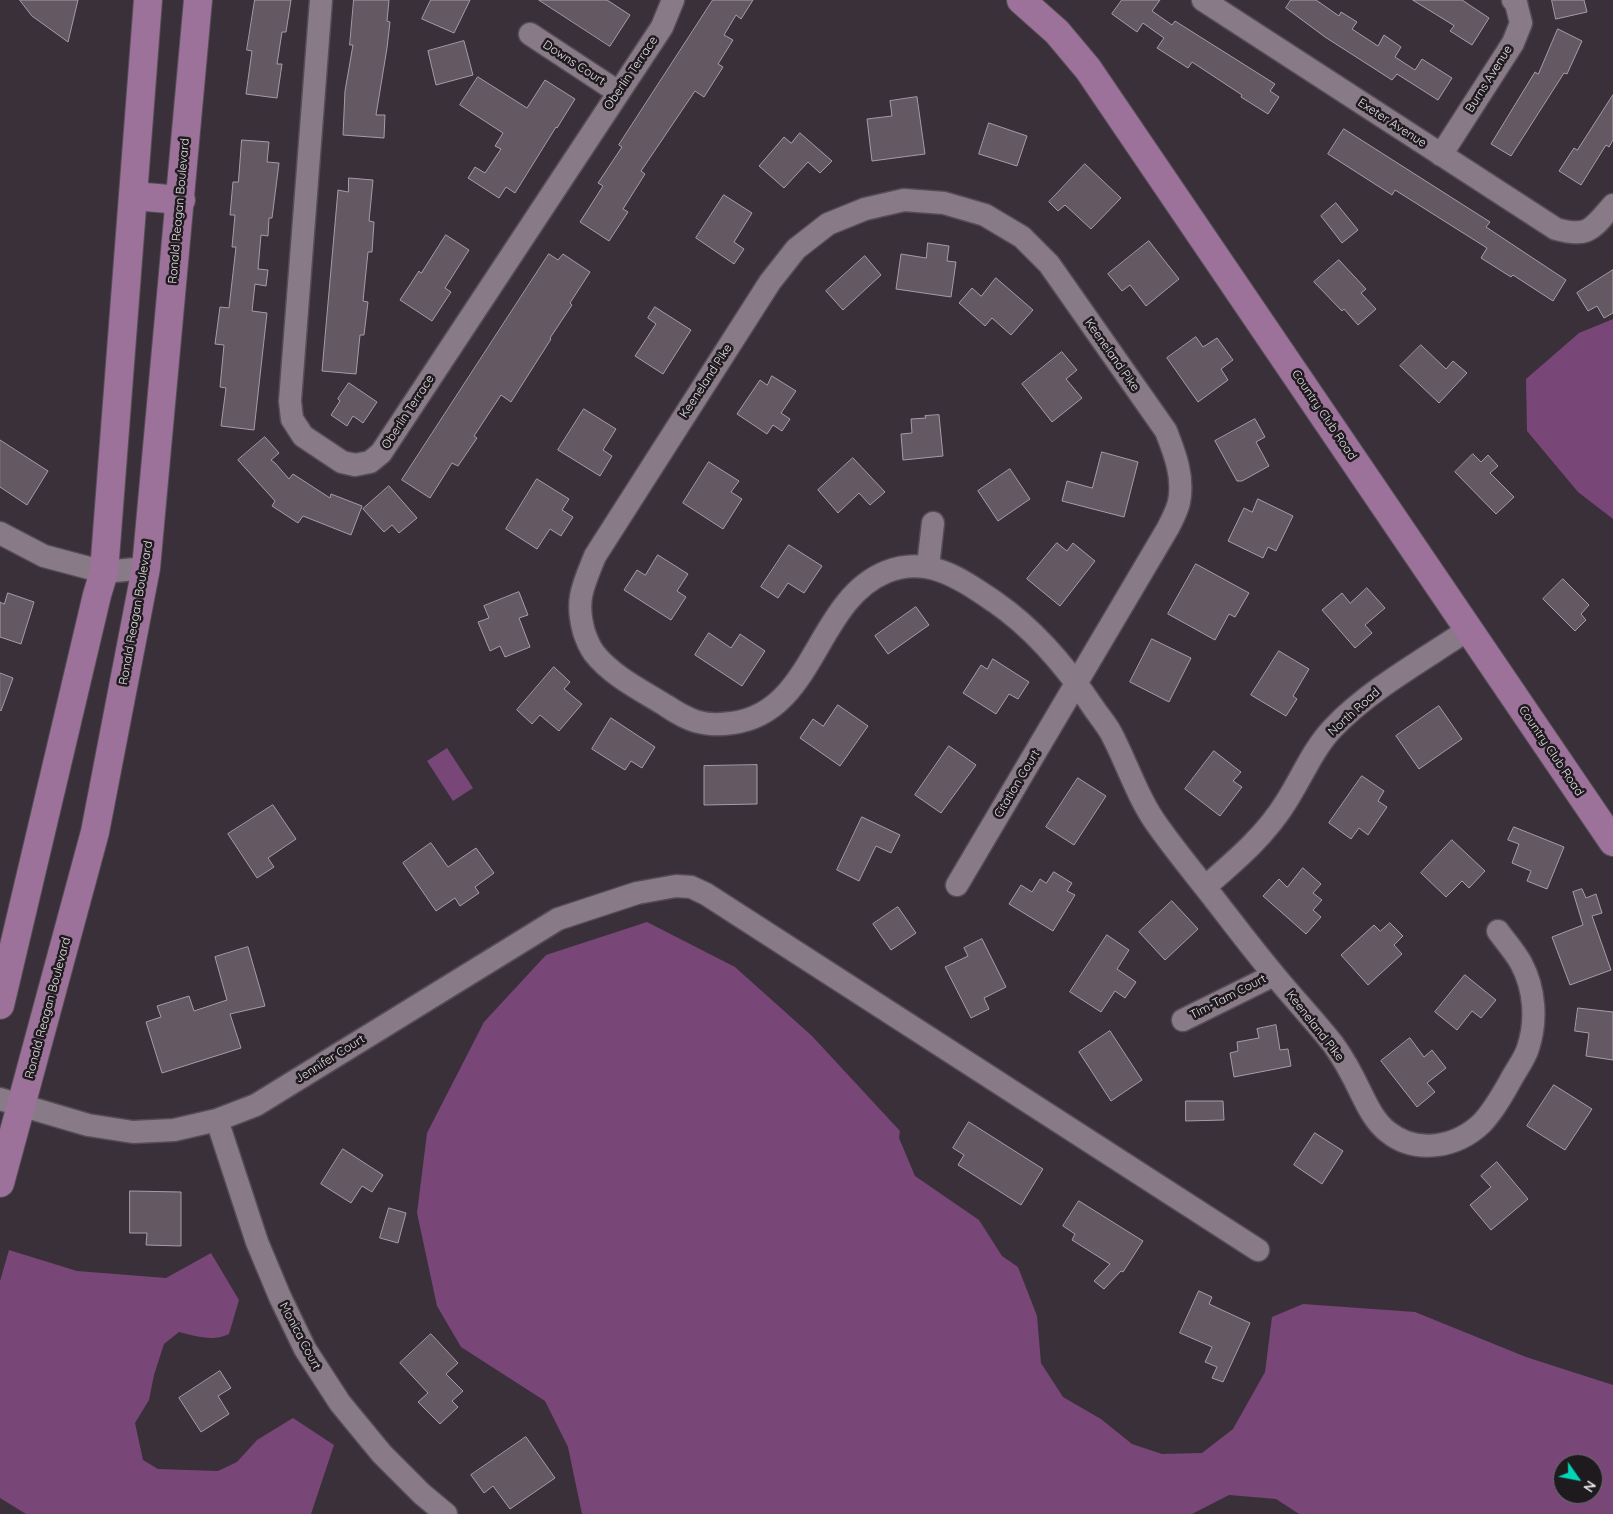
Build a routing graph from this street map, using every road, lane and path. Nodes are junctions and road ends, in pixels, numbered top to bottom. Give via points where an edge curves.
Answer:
1 (148, 0) edge
2 (198, 0) edge
3 (321, 0) edge
4 (673, 0) edge
5 (1021, 0) edge
6 (1203, 0) edge
7 (1513, 0) edge
8 (530, 34) dead end
9 (618, 92) junction
10 (1442, 155) junction
11 (133, 196) junction
12 (181, 200) junction
13 (1613, 205) edge
14 (933, 523) dead end
15 (0, 532) edge
16 (928, 566) junction
17 (146, 568) junction
18 (104, 572) junction
19 (1469, 629) junction
20 (1077, 683) junction
21 (1613, 842) edge
22 (957, 885) dead end
23 (1205, 887) junction
24 (1498, 931) dead end
25 (1274, 974) junction
26 (0, 1005) edge
27 (1183, 1020) dead end
28 (11, 1102) edge
29 (217, 1120) junction
30 (0, 1183) edge
31 (1258, 1250) dead end
32 (446, 1514) edge

1 - 11 main road
2 - 12 main road, Ronald Reagan Boulevard
3 - 9 street, Oberlin Terrace via 290,401 292,419 303,436 342,462 356,465 370,462 382,453
4 - 9 street, Oberlin Terrace via 662,26
5 - 19 main road, Country Club Road via 1057,32 1088,69
6 - 10 street, Exeter Avenue
7 - 10 street, Burns Avenue via 1521,22 1513,43
8 - 9 street, Downs Court
10 - 13 street, Exeter Avenue via 1556,229 1586,232
11 - 12 main road
11 - 18 main road
12 - 17 main road, Ronald Reagan Boulevard
14 - 16 street
15 - 18 street via 44,556
16 - 20 street, Keeneland Pike via 967,583 1001,606 1035,636
16 - 20 street, Keeneland Pike via 910,565 866,582 847,601 781,701 762,715 740,722 711,726 683,717 621,677 600,661 588,645 579,616 581,590 595,556 770,282 796,249 828,224 865,209 904,200 944,203 985,215 1022,237 1049,264 1166,431 1176,454 1181,480 1179,503 1168,528
17 - 18 street
17 - 28 main road, Ronald Reagan Boulevard via 95,832
18 - 26 main road
19 - 21 main road, Country Club Road
19 - 23 street, North Road via 1372,694 1333,728 1266,830
20 - 22 street, Citation Court
20 - 23 street, Keeneland Pike via 1110,730 1154,822
23 - 25 street, Keeneland Pike
24 - 25 street, Keeneland Pike via 1529,981 1534,1026 1528,1051 1482,1123 1462,1138 1437,1146 1409,1144 1388,1133 1375,1119 1335,1047
25 - 27 street, Tim-Tam Court
28 - 29 street, Jennifer Court via 88,1125 133,1132 174,1130
28 - 30 main road, Ronald Reagan Boulevard
29 - 31 street, Jennifer Court via 256,1105 558,919 637,893 676,886 691,887
29 - 32 street, Monica Court via 257,1242 305,1349 340,1403 382,1454

